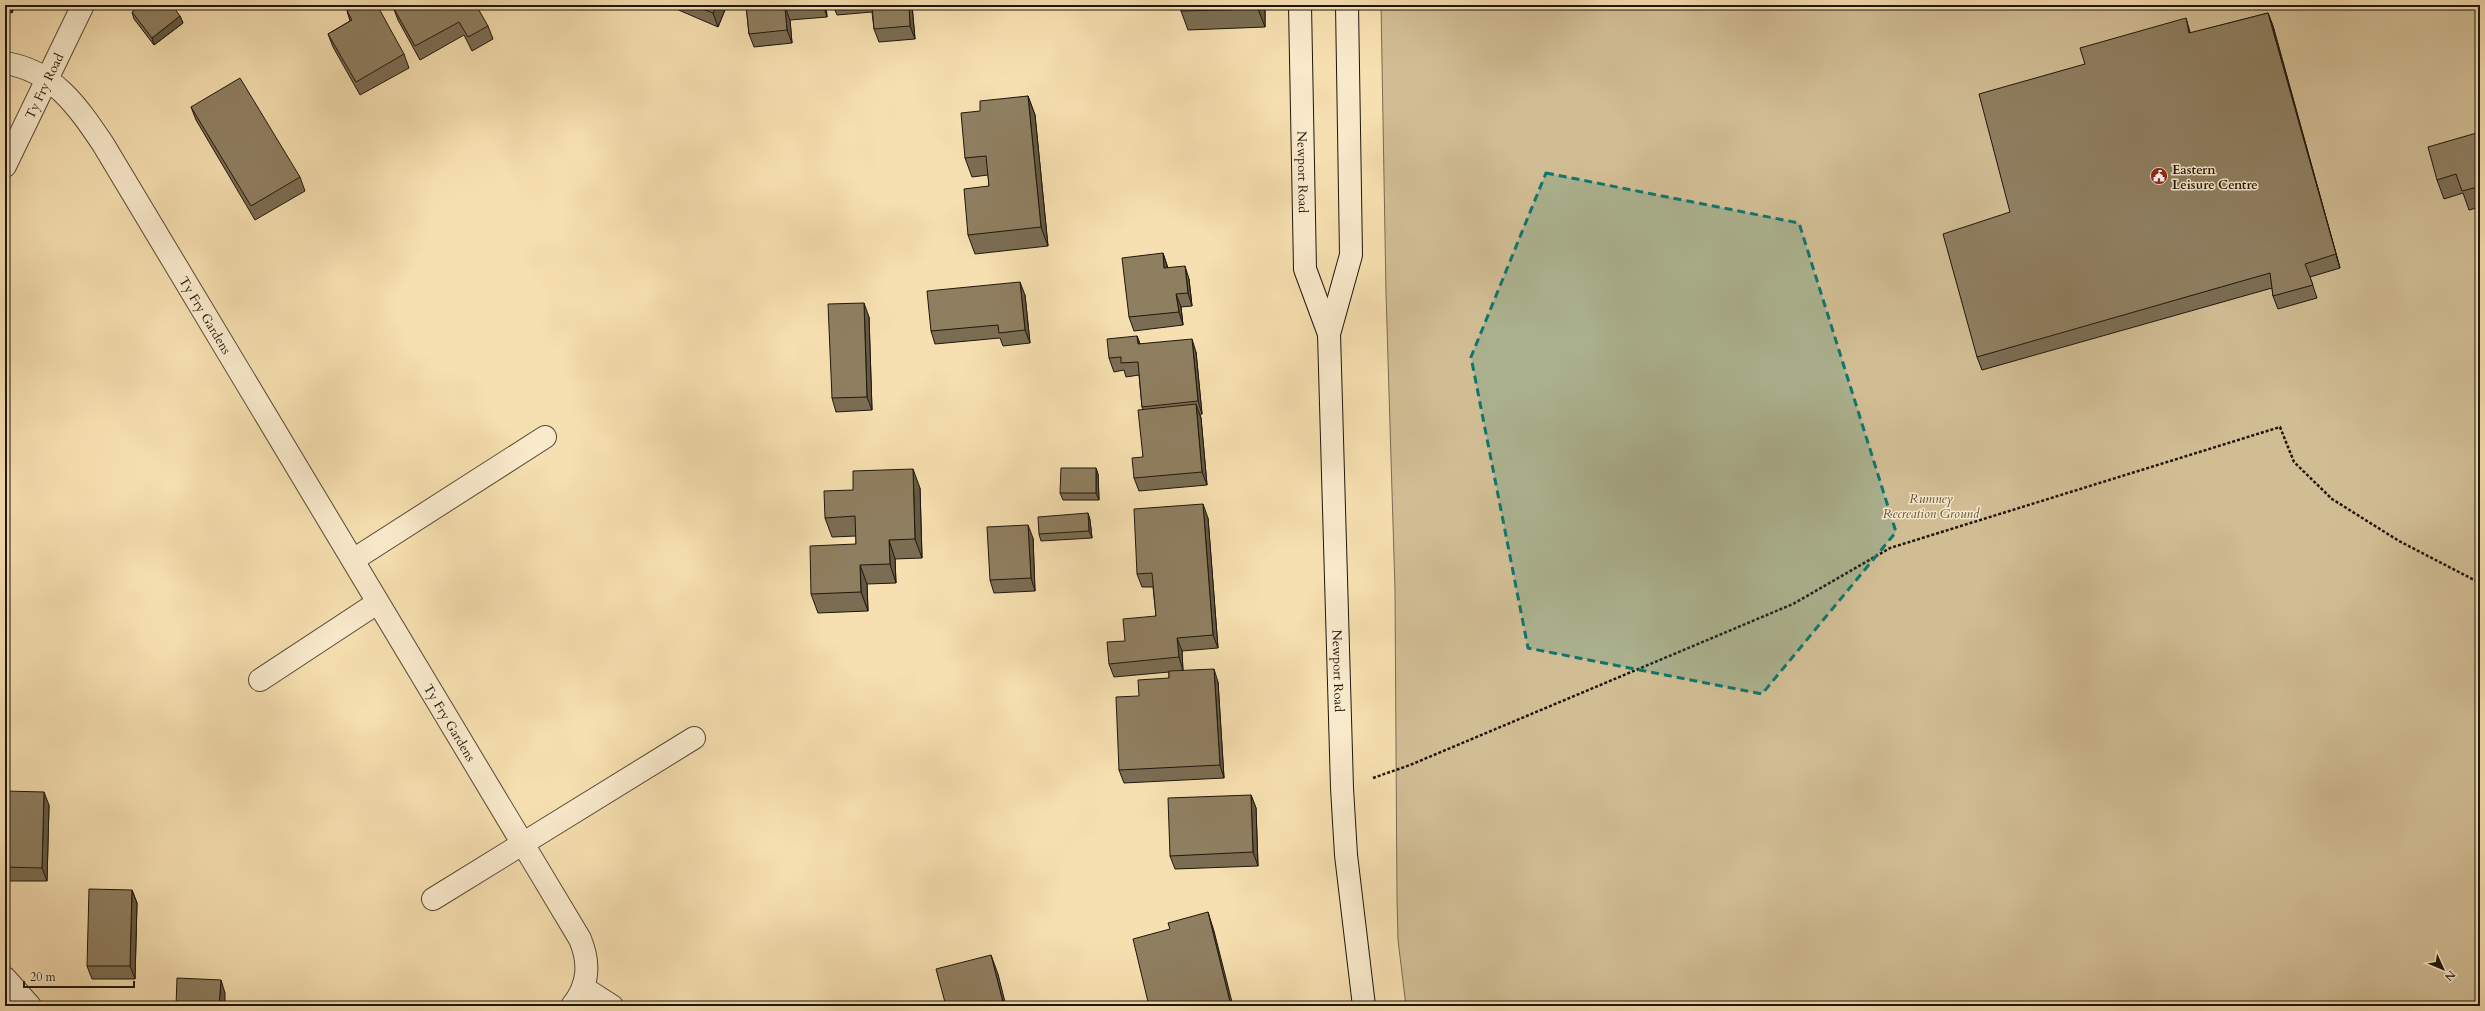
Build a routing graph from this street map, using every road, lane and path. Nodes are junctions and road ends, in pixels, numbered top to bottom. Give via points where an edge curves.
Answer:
1 (83, 5) edge
2 (1300, 5) edge
3 (1346, 5) edge
4 (5, 63) edge
5 (47, 80) junction
6 (5, 166) edge
7 (1329, 334) junction
8 (545, 437) dead end
9 (353, 560) junction
10 (2480, 583) edge
11 (377, 603) junction
12 (260, 680) dead end
13 (694, 738) dead end
14 (1342, 788) junction
15 (521, 843) junction
16 (433, 899) dead end
17 (5, 978) edge
18 (584, 988) junction
19 (30, 1006) edge
20 (572, 1006) edge
21 (612, 1006) edge
22 (1364, 1006) edge

1 - 5 street, Ty Fry Road
2 - 7 street, Newport Road via 1306,269
3 - 7 street, Newport Road via 1351,255
4 - 5 street, Ty Fry Gardens
5 - 6 street, Ty Fry Road
5 - 9 street, Ty Fry Gardens via 77,105 103,144
7 - 14 street, Newport Road
8 - 9 street
9 - 11 street, Ty Fry Gardens
10 - 14 path via 2399,541 2332,499 2294,462 2280,427 1890,548 1793,604 1410,765
11 - 12 street
11 - 15 street, Ty Fry Gardens
13 - 15 street
14 - 22 street, Newport Road via 1346,855
15 - 16 street
15 - 18 street, Ty Fry Gardens via 580,939 586,953 588,970
17 - 19 street
18 - 20 street, Ty Fry Gardens
18 - 21 street

